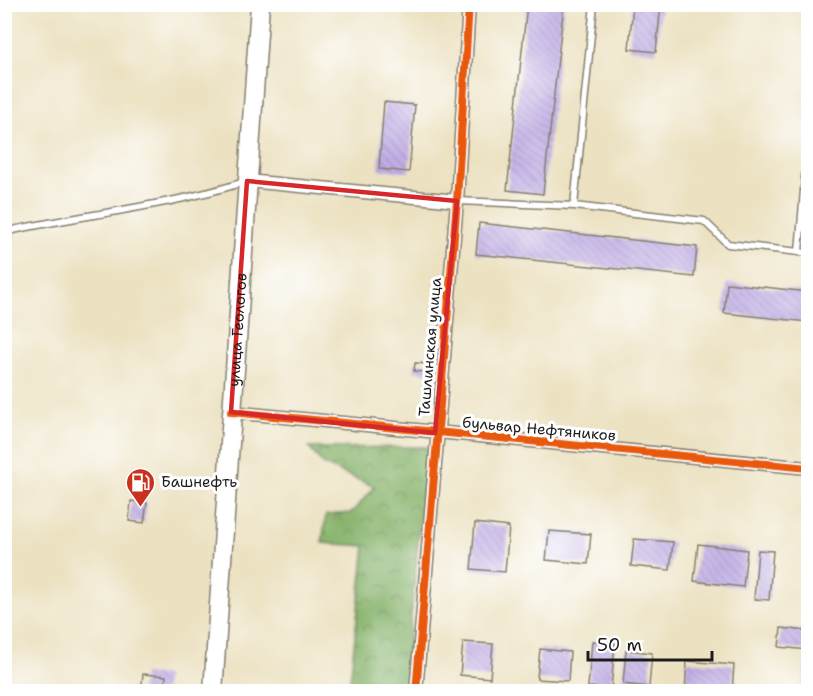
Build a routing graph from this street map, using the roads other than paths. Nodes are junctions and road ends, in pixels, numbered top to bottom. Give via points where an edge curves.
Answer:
1 (260, 4) edge
2 (469, 4) edge
3 (594, 4) edge
4 (808, 140) edge
5 (247, 181) junction
6 (457, 201) junction
7 (574, 206) junction
8 (4, 232) edge
9 (799, 252) junction
10 (808, 253) edge
11 (231, 412) junction
12 (435, 433) junction
13 (808, 468) edge
14 (213, 692) edge
15 (416, 692) edge

1 - 5 main road, улица Геологов
2 - 6 street, Ташлинская улица
3 - 7 lane
4 - 9 lane
5 - 6 street
5 - 8 lane via 209,194
5 - 11 main road, улица Геологов
6 - 7 lane
6 - 12 street, Ташлинская улица
7 - 9 lane via 704,221 728,244
9 - 10 lane
11 - 12 street, бульвар Нефтяников
11 - 14 main road, улица Геологов
12 - 13 street, бульвар Нефтяников
12 - 15 street, Ташлинская улица

